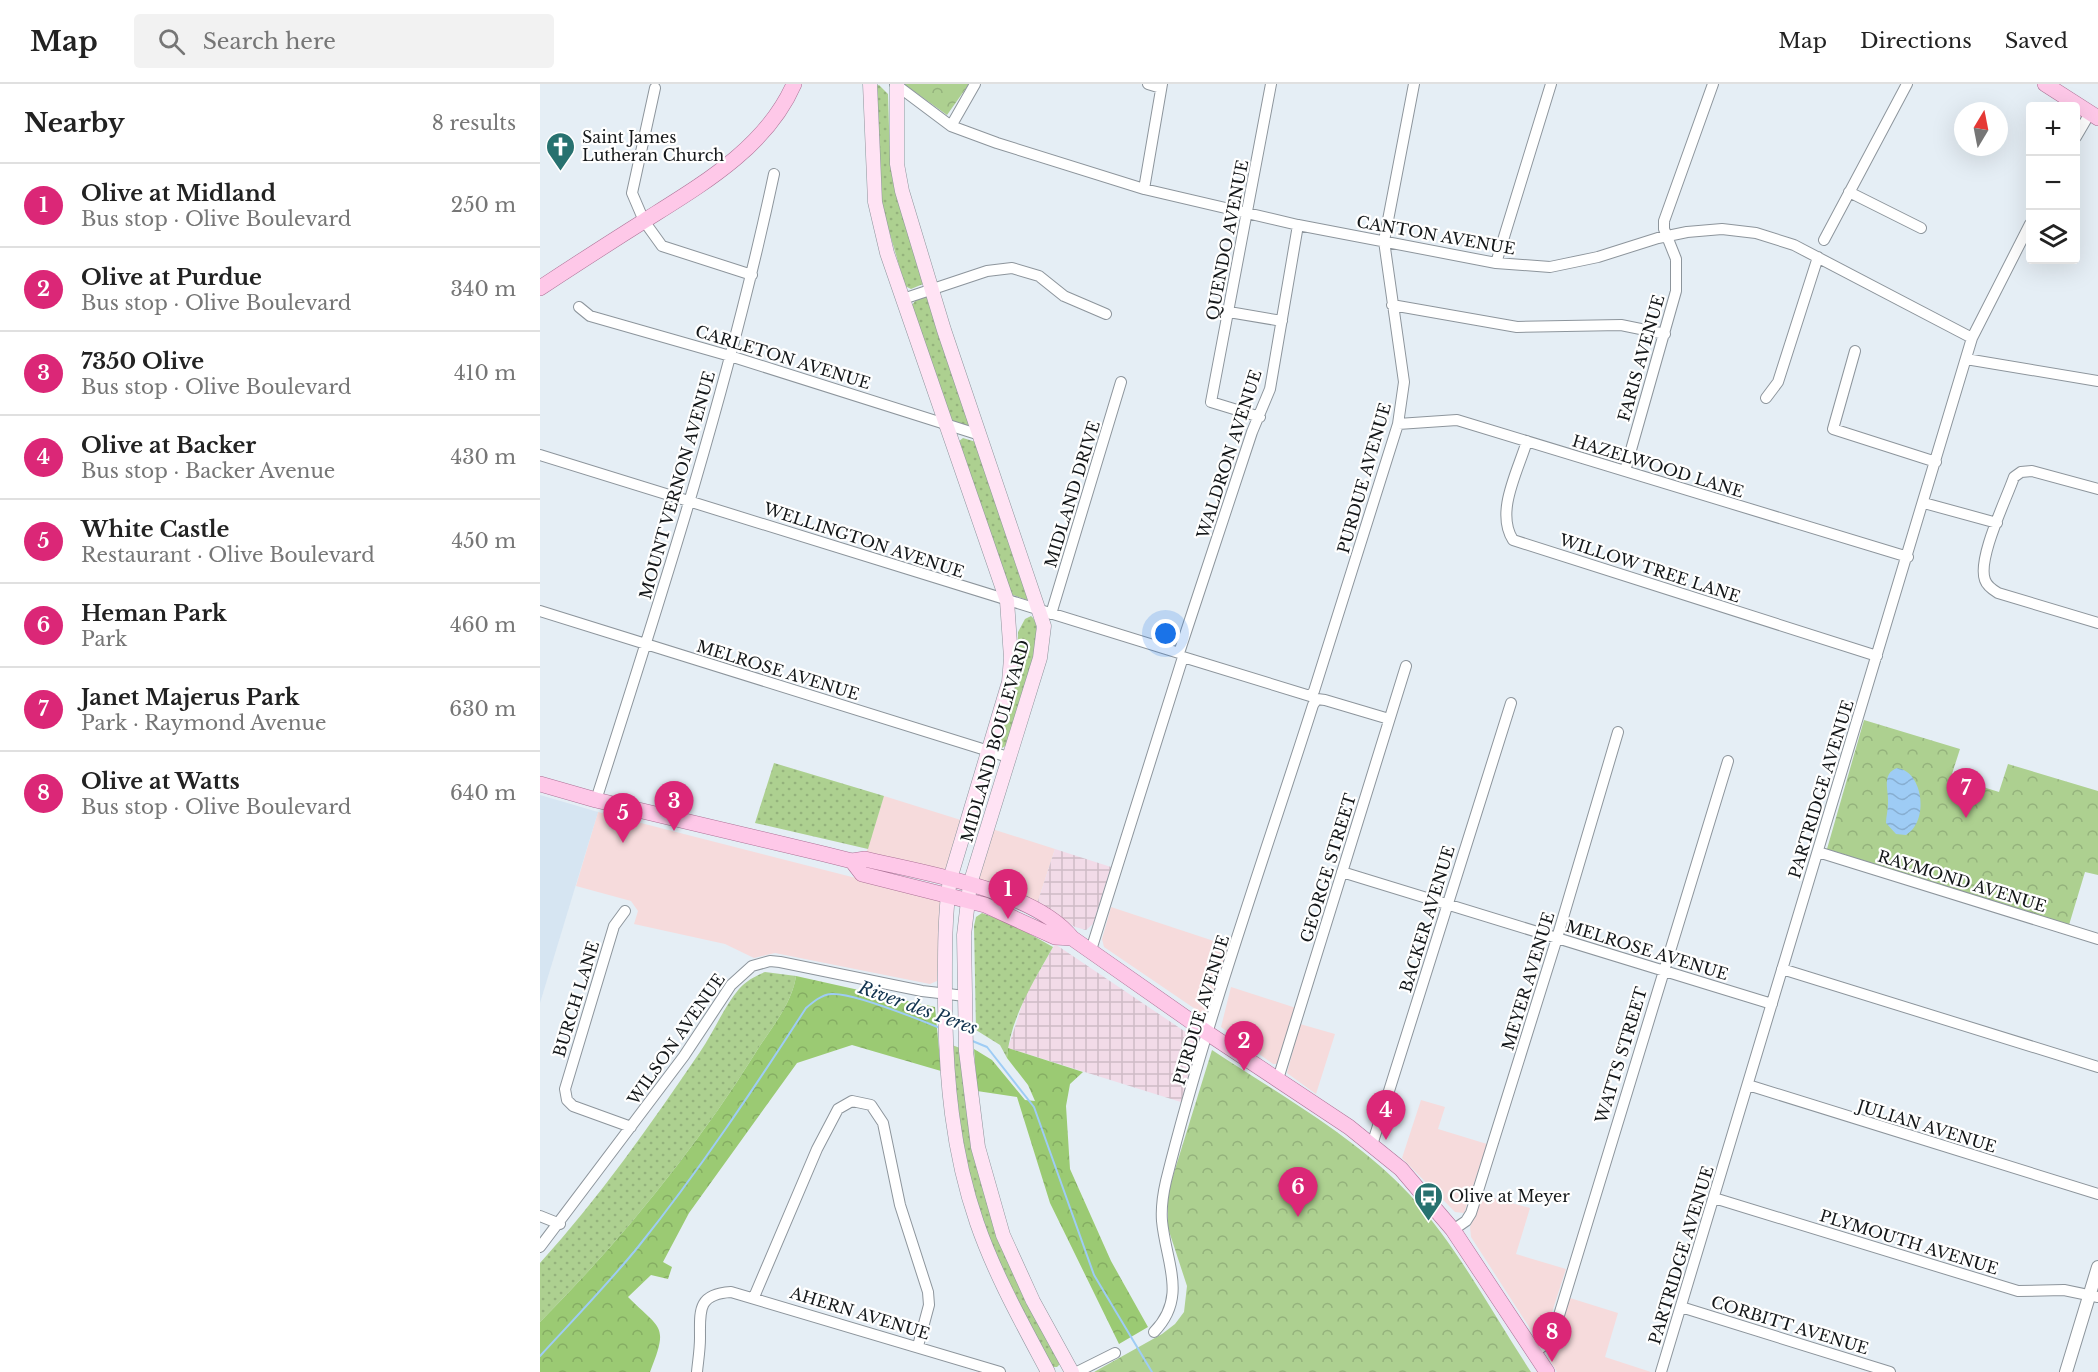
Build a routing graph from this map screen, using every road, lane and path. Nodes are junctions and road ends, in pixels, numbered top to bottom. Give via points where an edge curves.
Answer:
1 (794, 84) edge
2 (870, 84) edge
3 (896, 84) edge
4 (975, 84) edge
5 (1148, 84) edge
6 (1271, 84) edge
7 (1414, 84) edge
8 (1551, 84) edge
9 (1713, 84) edge
10 (1907, 84) edge
11 (2045, 84) edge
12 (1162, 86) edge
13 (655, 88) dead end
14 (2094, 116) edge
15 (951, 126) junction
16 (2080, 132) edge
17 (774, 174) dead end
18 (1144, 189) junction
19 (1849, 192) junction
20 (1247, 213) junction
21 (644, 221) junction
22 (1298, 225) junction
23 (1921, 228) dead end
24 (2026, 234) edge
25 (1667, 235) junction
26 (1824, 240) dead end
27 (1384, 241) junction
28 (1818, 257) junction
29 (1496, 263) junction
30 (752, 275) junction
31 (540, 288) edge
32 (931, 288) junction
33 (903, 299) junction
34 (1392, 304) junction
35 (579, 307) dead end
36 (1229, 312) junction
37 (1106, 314) dead end
38 (1282, 321) junction
39 (1665, 334) junction
40 (1972, 338) junction
41 (1855, 351) dead end
42 (730, 356) junction
43 (1966, 359) junction
44 (2098, 381) edge
45 (1122, 382) dead end
46 (1766, 398) dead end
47 (1260, 417) junction
48 (1398, 424) junction
49 (946, 425) junction
50 (980, 435) junction
51 (1527, 441) junction
52 (540, 455) edge
53 (1936, 462) junction
54 (1625, 471) junction
55 (2098, 489) edge
56 (688, 500) junction
57 (1924, 503) junction
58 (1997, 523) junction
59 (1908, 556) junction
60 (1007, 601) junction
61 (540, 611) edge
62 (1045, 612) junction
63 (2098, 624) edge
64 (646, 644) junction
65 (1181, 655) junction
66 (1877, 656) junction
67 (1406, 666) dead end
68 (1313, 697) junction
69 (1511, 703) dead end
70 (1389, 719) junction
71 (1618, 732) dead end
72 (989, 751) junction
73 (1008, 758) junction
74 (1728, 761) dead end
75 (540, 784) edge
76 (596, 800) junction
77 (1818, 852) junction
78 (852, 861) junction
79 (1342, 873) junction
80 (950, 879) junction
81 (970, 884) junction
82 (948, 895) junction
83 (967, 900) junction
84 (1447, 904) junction
85 (625, 911) dead end
86 (1072, 938) junction
87 (1557, 938) junction
88 (2098, 939) edge
89 (1091, 950) junction
90 (1782, 969) junction
91 (1663, 970) junction
92 (945, 994) junction
93 (965, 996) junction
94 (1772, 1004) junction
95 (1209, 1034) junction
96 (2098, 1066) edge
97 (1278, 1079) junction
98 (1748, 1085) junction
99 (631, 1127) junction
100 (1372, 1145) junction
101 (2098, 1194) edge
102 (1714, 1198) junction
103 (540, 1216) edge
104 (560, 1224) junction
105 (1453, 1230) junction
106 (540, 1247) edge
107 (2098, 1267) edge
108 (2094, 1295) edge
109 (754, 1297) junction
110 (1681, 1307) junction
111 (1154, 1332) dead end
112 (918, 1347) junction
113 (1535, 1352) junction
114 (1115, 1353) dead end
115 (697, 1372) edge
116 (1000, 1372) edge
117 (1048, 1372) edge
118 (1072, 1372) edge
119 (1077, 1372) edge
120 (1547, 1372) edge
121 (1661, 1372) edge
122 (1890, 1372) edge
123 (2066, 1372) edge

1 - 21 main road via 777,115 752,143 715,175
2 - 33 main road, MIDLAND BOULEVARD via 875,202
3 - 15 street, CANTON AVENUE
3 - 32 main road, MIDLAND BOULEVARD via 900,182
4 - 15 street
5 - 12 street
6 - 20 street, QUENDO AVENUE
7 - 27 street, PURDUE AVENUE
8 - 29 street
9 - 25 street, FARIS AVENUE via 1664,221
10 - 19 street
11 - 14 main road
12 - 18 street
13 - 21 street via 632,193
14 - 16 street
15 - 18 street, CANTON AVENUE
17 - 30 street, MOUNT VERNON AVENUE
18 - 20 street, CANTON AVENUE
19 - 23 street
19 - 26 street
20 - 22 street, CANTON AVENUE
20 - 36 street, QUENDO AVENUE
21 - 30 street via 662,246
21 - 31 main road
22 - 27 street, CANTON AVENUE
22 - 38 street, WALDRON AVENUE
24 - 40 street, PARTRIDGE AVENUE
25 - 28 street, CANTON AVENUE via 1713,229 1756,233
25 - 29 street, CANTON AVENUE via 1569,264 1534,267
25 - 39 street, FARIS AVENUE via 1678,270
27 - 29 street, CANTON AVENUE
27 - 34 street, PURDUE AVENUE
28 - 40 street, CANTON AVENUE
28 - 46 street via 1778,382
30 - 42 street, MOUNT VERNON AVENUE
32 - 33 street
32 - 37 street via 987,271 1012,268 1039,276 1065,296
32 - 50 main road, MIDLAND BOULEVARD
33 - 49 main road, MIDLAND BOULEVARD
34 - 39 street via 1516,327 1621,325
34 - 48 street, PURDUE AVENUE via 1404,382
35 - 42 street, CARLETON AVENUE via 590,316
36 - 38 street
36 - 47 street, QUENDO AVENUE via 1211,402
38 - 47 street, WALDRON AVENUE via 1270,389
39 - 54 street, FARIS AVENUE
40 - 43 street, PARTRIDGE AVENUE
41 - 53 street via 1833,429
42 - 49 street, CARLETON AVENUE
42 - 56 street, MOUNT VERNON AVENUE
43 - 44 street
43 - 53 street, PARTRIDGE AVENUE
45 - 62 street, MIDLAND DRIVE
47 - 65 street, WALDRON AVENUE
48 - 51 street, HAZELWOOD LANE via 1457,420
48 - 68 street, PURDUE AVENUE
49 - 50 street, CARLETON AVENUE
49 - 60 main road, MIDLAND BOULEVARD
50 - 62 main road, MIDLAND BOULEVARD
51 - 54 street, HAZELWOOD LANE
51 - 66 street, WILLOW TREE LANE via 1506,509 1507,531 1513,540
52 - 56 street, WELLINGTON AVENUE
53 - 57 street, PARTRIDGE AVENUE
54 - 59 street, HAZELWOOD LANE
55 - 58 street via 2032,471 2021,472 2014,477
56 - 60 street, WELLINGTON AVENUE
56 - 64 street, MOUNT VERNON AVENUE
57 - 58 street
57 - 59 street, PARTRIDGE AVENUE
58 - 63 street via 1985,559 1985,583 1998,593
59 - 66 street, PARTRIDGE AVENUE
60 - 62 street, WELLINGTON AVENUE
60 - 72 main road, MIDLAND BOULEVARD via 1009,682
61 - 64 street, MELROSE AVENUE
62 - 65 street, WELLINGTON AVENUE
62 - 73 main road, MIDLAND BOULEVARD via 1040,658
64 - 72 street, MELROSE AVENUE
64 - 76 street, MOUNT VERNON AVENUE
65 - 68 street, WELLINGTON AVENUE
65 - 89 street, WALDRON AVENUE
66 - 77 street, PARTRIDGE AVENUE
67 - 70 street, GEORGE STREET
68 - 70 street, WELLINGTON AVENUE
68 - 95 street, PURDUE AVENUE
69 - 84 street, BACKER AVENUE
70 - 79 street, GEORGE STREET
71 - 87 street, MEYER AVENUE
72 - 73 street, MELROSE AVENUE
72 - 80 main road, MIDLAND BOULEVARD
73 - 81 main road, MIDLAND BOULEVARD
74 - 91 street, WATTS STREET
75 - 76 main road
76 - 78 main road
77 - 88 street, RAYMOND AVENUE
77 - 90 street, PARTRIDGE AVENUE
78 - 80 main road via 865,859
78 - 82 main road via 862,874
79 - 84 street, MELROSE AVENUE
79 - 97 street, GEORGE STREET
80 - 81 main road
80 - 82 main road, MIDLAND BOULEVARD
81 - 83 main road, MIDLAND BOULEVARD
81 - 86 main road via 1031,908 1061,924
82 - 83 main road
82 - 92 main road, MIDLAND BOULEVARD
83 - 86 main road via 1004,912 1055,937
83 - 93 main road, MIDLAND BOULEVARD
84 - 87 street, MELROSE AVENUE
84 - 100 street, BACKER AVENUE
85 - 99 street, BURCH LANE via 614,926 565,1089 573,1106
86 - 89 main road
87 - 91 street, MELROSE AVENUE
87 - 105 street, MEYER AVENUE via 1471,1213
89 - 95 main road
90 - 94 street, PARTRIDGE AVENUE
90 - 96 street
91 - 94 street, MELROSE AVENUE
91 - 113 street, WATTS STREET via 1553,1335
92 - 93 street, WILSON AVENUE
92 - 99 street, WILSON AVENUE via 780,962 752,966 731,985
92 - 117 main road, MIDLAND BOULEVARD via 954,1138 977,1223 1012,1304
93 - 118 main road, MIDLAND BOULEVARD via 966,1051 978,1147 1003,1235
94 - 98 street, PARTRIDGE AVENUE
95 - 97 main road
95 - 111 street, PURDUE AVENUE via 1163,1194 1162,1222 1174,1293 1165,1321
97 - 100 main road
98 - 101 street, JULIAN AVENUE
98 - 102 street, PARTRIDGE AVENUE
99 - 104 street, WILSON AVENUE
100 - 105 main road via 1427,1197
102 - 108 street, PLYMOUTH AVENUE via 2018,1291 2064,1290
102 - 110 street, PARTRIDGE AVENUE
103 - 104 street
104 - 106 street, WILSON AVENUE
105 - 113 main road
107 - 108 street
108 - 123 street
109 - 112 street, AHERN AVENUE
109 - 112 street via 838,1108 861,1101 876,1109 883,1123 900,1205 928,1292
109 - 115 street, AHERN AVENUE via 731,1292 711,1296 699,1311
110 - 121 street, PARTRIDGE AVENUE
110 - 122 street, CORBITT AVENUE
112 - 116 street, AHERN AVENUE
113 - 120 main road
114 - 119 street

